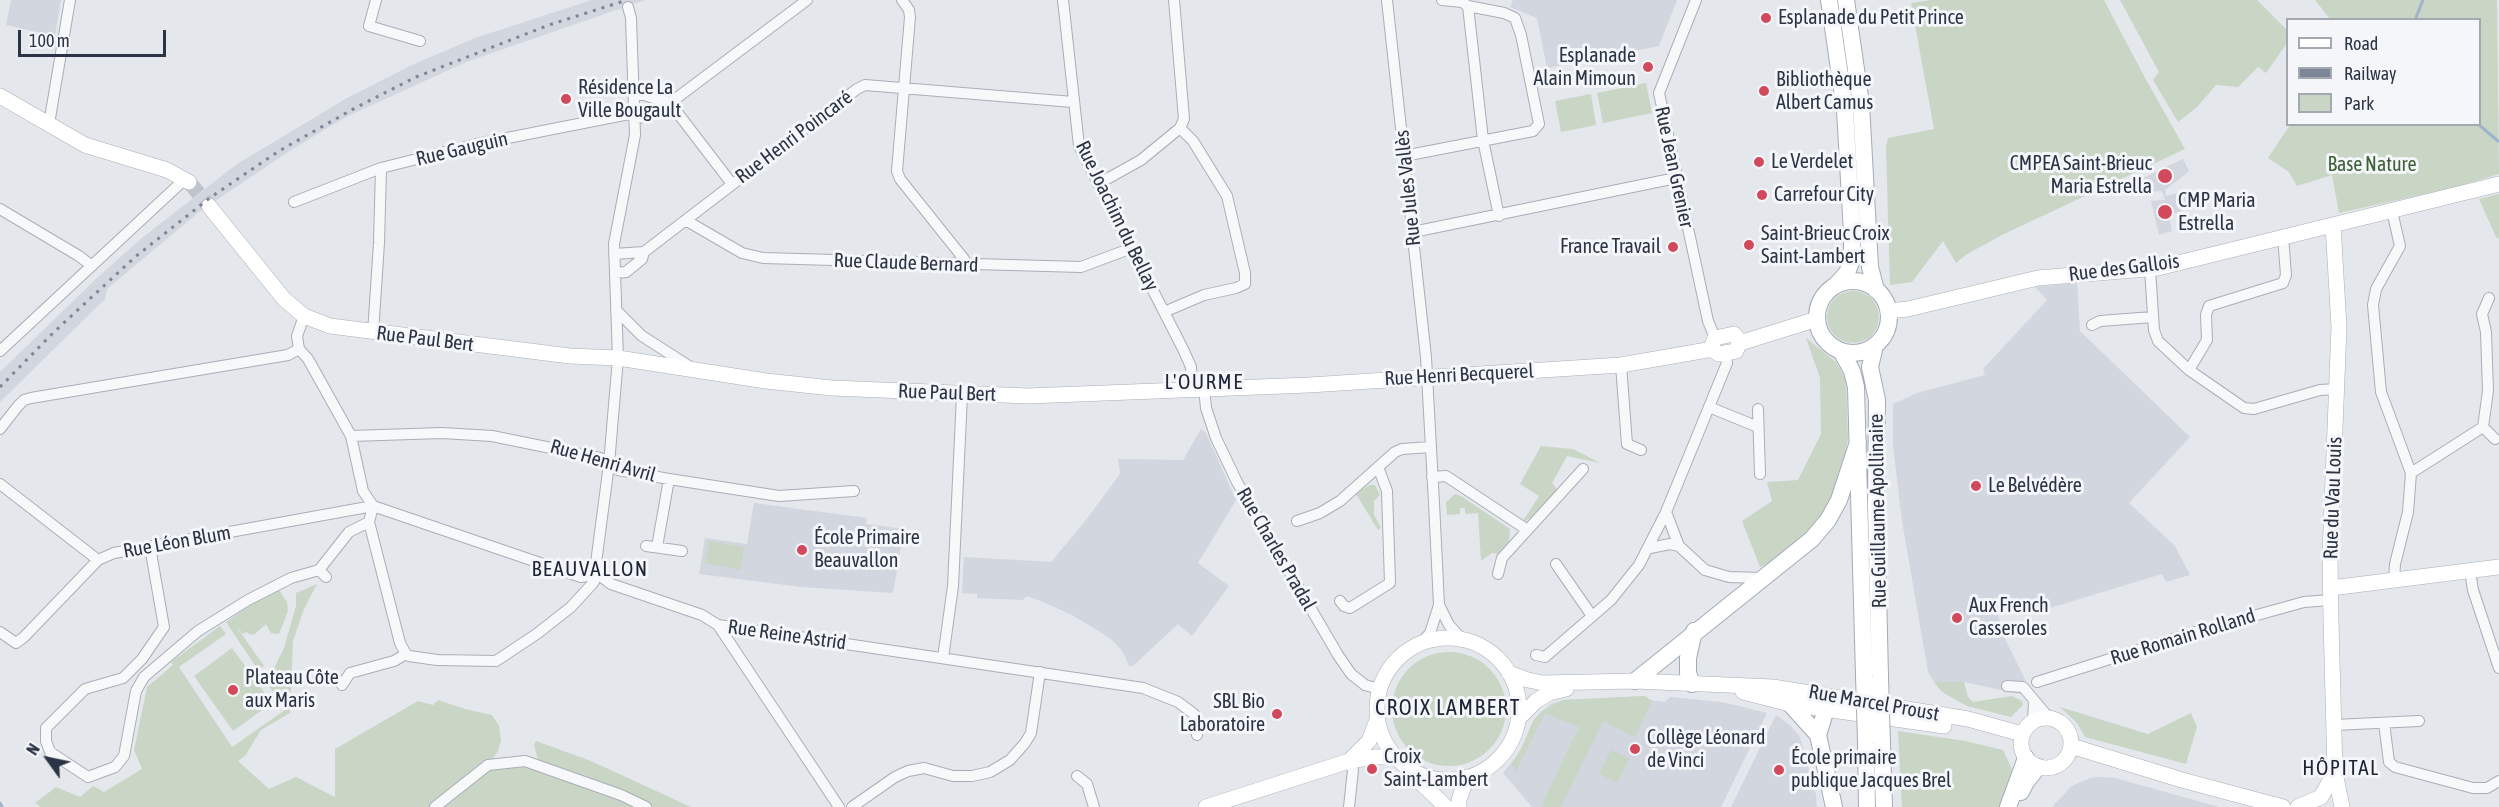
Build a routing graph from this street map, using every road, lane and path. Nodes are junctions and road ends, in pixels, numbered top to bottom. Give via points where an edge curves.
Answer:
1 (70, 0) edge
2 (376, 0) edge
3 (807, 0) edge
4 (902, 0) edge
5 (1063, 0) edge
6 (1174, 0) edge
7 (1387, 0) edge
8 (1442, 0) edge
9 (1696, 0) edge
10 (1829, 0) edge
11 (1846, 0) edge
12 (1464, 3) edge
13 (628, 7) dead end
14 (420, 42) dead end
15 (904, 87) junction
16 (634, 95) junction
17 (0, 96) edge
18 (1073, 102) junction
19 (670, 103) junction
20 (634, 115) junction
21 (49, 124) junction
22 (1180, 128) junction
23 (1483, 140) junction
24 (1404, 156) junction
25 (381, 168) junction
26 (1676, 178) junction
27 (187, 181) joint
28 (732, 184) junction
29 (1098, 184) junction
30 (2499, 184) edge
31 (294, 202) dead end
32 (209, 206) tunnel mouth
33 (0, 209) edge
34 (2392, 211) junction
35 (1499, 216) junction
36 (687, 221) junction
37 (2333, 225) junction
38 (1413, 232) junction
39 (2283, 236) junction
40 (1132, 248) junction
41 (644, 252) junction
42 (614, 254) junction
43 (966, 265) junction
44 (92, 266) junction
45 (2150, 269) junction
46 (615, 273) junction
47 (1836, 285) junction
48 (1876, 290) junction
49 (2489, 298) dead end
50 (616, 310) junction
51 (1888, 311) junction
52 (1164, 312) junction
53 (304, 316) junction
54 (2152, 317) junction
55 (1817, 319) junction
56 (2092, 325) dead end
57 (373, 333) junction
58 (1875, 346) junction
59 (1718, 347) junction
60 (299, 349) junction
61 (0, 351) edge
62 (1841, 351) junction
63 (618, 358) junction
64 (1621, 365) junction
65 (693, 368) junction
66 (2189, 370) junction
67 (1427, 377) junction
68 (1198, 389) junction
69 (2337, 389) junction
70 (962, 395) junction
71 (1709, 407) junction
72 (1758, 409) dead end
73 (1758, 427) junction
74 (2483, 427) junction
75 (0, 429) edge
76 (351, 436) junction
77 (2495, 439) dead end
78 (1858, 442) junction
79 (1431, 447) junction
80 (1641, 450) dead end
81 (609, 464) junction
82 (1378, 467) junction
83 (1583, 469) dead end
84 (1760, 474) dead end
85 (2411, 474) junction
86 (1432, 477) junction
87 (669, 479) junction
88 (0, 484) edge
89 (854, 491) dead end
90 (373, 506) junction
91 (354, 510) junction
92 (1666, 512) junction
93 (1297, 521) dead end
94 (369, 522) junction
95 (357, 526) junction
96 (1526, 529) junction
97 (1679, 546) junction
98 (150, 547) junction
99 (1650, 548) junction
100 (682, 551) dead end
101 (98, 560) junction
102 (1556, 564) dead end
103 (2499, 567) edge
104 (2470, 571) junction
105 (598, 573) junction
106 (1498, 574) dead end
107 (1763, 578) junction
108 (2394, 581) junction
109 (2331, 594) junction
110 (1340, 601) dead end
111 (1439, 605) junction
112 (1592, 616) junction
113 (718, 625) junction
114 (1694, 631) junction
115 (0, 632) edge
116 (1462, 639) junction
117 (1421, 643) junction
118 (406, 654) junction
119 (1536, 655) dead end
120 (943, 658) junction
121 (2499, 668) edge
122 (1040, 672) junction
123 (1509, 673) junction
124 (1877, 677) junction
125 (1635, 681) junction
126 (2037, 682) dead end
127 (1586, 684) junction
128 (1692, 684) junction
129 (342, 685) dead end
130 (2007, 686) dead end
131 (1723, 687) junction
132 (1379, 689) junction
133 (1849, 701) junction
134 (2034, 701) junction
135 (1790, 704) junction
136 (1825, 710) junction
137 (2049, 718) junction
138 (1518, 719) junction
139 (1377, 720) junction
140 (2033, 721) junction
141 (2419, 721) dead end
142 (2384, 723) junction
143 (2334, 725) junction
144 (1197, 735) dead end
145 (1818, 735) junction
146 (1880, 743) junction
147 (2071, 746) junction
148 (2027, 750) junction
149 (1348, 761) junction
150 (1400, 761) junction
151 (2335, 772) junction
152 (1077, 776) dead end
153 (1467, 777) junction
154 (2499, 781) edge
155 (435, 807) edge
156 (646, 807) edge
157 (839, 807) edge
158 (852, 807) edge
159 (1094, 807) edge
160 (1206, 807) edge
161 (1349, 807) edge
162 (1446, 807) edge
163 (1459, 807) edge
164 (1834, 807) edge
165 (1867, 807) edge
166 (1884, 807) edge
167 (1894, 807) edge
168 (2008, 807) edge
169 (2015, 807) edge
170 (2283, 807) edge
171 (2298, 807) edge
172 (2328, 807) edge
173 (2342, 807) edge

1 - 21 street
2 - 14 street via 369,26
3 - 19 street, Rue Gauguin
4 - 15 street via 910,17
5 - 18 street, Rue Joachim du Bellay
6 - 22 street via 1184,112
7 - 24 street, Rue Jules Vallès
8 - 12 street
9 - 26 street, Rue Jean Grenier via 1659,93
10 - 47 main road via 1845,110 1852,242 1850,266
11 - 48 main road via 1861,104 1870,267
12 - 23 street
12 - 23 street via 1515,18 1539,124 1533,130
13 - 16 street
15 - 18 street, Rue Henri Poincaré
15 - 28 street, Rue Henri Poincaré via 872,84 857,89
15 - 43 street via 897,171
16 - 19 street
16 - 20 street
17 - 21 main road
18 - 29 street, Rue Joachim du Bellay via 1079,146
19 - 20 street, Rue Gauguin via 645,117
19 - 28 street
20 - 25 street, Rue Gauguin via 477,144
20 - 42 street via 635,135
21 - 27 main road via 97,150 167,170
22 - 29 street via 1141,160
22 - 52 street via 1227,196 1245,284
23 - 24 street
23 - 35 street
24 - 38 street, Rue Jules Vallès
25 - 31 street, Rue Gauguin
25 - 57 street
26 - 35 street
26 - 59 street, Rue Jean Grenier via 1711,333
27 - 44 street
28 - 36 street, Rue Henri Poincaré
29 - 40 street, Rue Joachim du Bellay
30 - 34 main road, Rue des Gallois
32 - 53 main road, Rue Paul Bert via 284,299
33 - 44 street
34 - 37 main road, Rue des Gallois
34 - 85 street via 2400,246 2374,297 2375,335 2383,399
35 - 38 street
36 - 41 street, Rue Henri Poincaré
36 - 43 street, Rue Claude Bernard via 753,257
37 - 39 main road, Rue des Gallois
37 - 69 main road, Rue du Vau Louis
38 - 67 street, Rue Jules Vallès
39 - 45 main road, Rue des Gallois
39 - 66 street via 2283,283 2209,306 2207,340
40 - 43 street, Rue Claude Bernard via 1081,267
40 - 52 street, Rue Joachim du Bellay
41 - 42 street
41 - 46 street, Rue Henri Poincaré via 642,259 626,272
42 - 46 street
44 - 61 street
45 - 51 main road, Rue des Gallois via 2038,278
45 - 54 street
46 - 50 street
47 - 48 main road via 1857,282
47 - 55 main road via 1822,299
48 - 51 main road
49 - 74 street via 2482,314 2488,391
50 - 63 street
50 - 65 street, Rue Paul Bert via 642,336
51 - 58 main road via 1886,330
52 - 68 street, Rue Joachim du Bellay
53 - 57 main road, Rue Paul Bert via 330,327
53 - 60 street via 297,336
54 - 56 street
54 - 66 street via 2158,341
55 - 59 main road via 1740,343 1736,351
55 - 62 main road via 1824,339
57 - 63 main road, Rue Paul Bert
58 - 62 main road via 1852,353
58 - 124 main road, Rue Guillaume Apollinaire via 1869,367 1876,400
59 - 64 main road, Rue Henri Becquerel
59 - 71 street via 1727,363
60 - 75 street via 288,355 31,398 18,406
60 - 76 street
62 - 78 main road, Rue Guillaume Apollinaire via 1856,387
63 - 65 main road, Rue Paul Bert
63 - 81 street
64 - 67 main road, Rue Henri Becquerel
64 - 80 street via 1627,444
65 - 70 main road, Rue Paul Bert via 832,388
66 - 69 street via 2244,408
67 - 68 main road, Rue Henri Becquerel
67 - 79 street, Rue Jules Vallès
68 - 70 main road, Rue Paul Bert
68 - 132 street, Rue Charles Pradal via 1225,460 1338,655 1351,674 1365,685
69 - 109 main road, Rue du Vau Louis
70 - 120 street via 953,586
71 - 73 street
71 - 92 street
72 - 73 street
73 - 84 street
74 - 77 street
74 - 85 street
76 - 81 street, Rue Henri Avril via 492,436 600,458
76 - 90 street via 363,491
78 - 107 main road via 1839,500 1828,520 1812,539
78 - 124 main road, Rue Guillaume Apollinaire
79 - 82 street via 1402,449
79 - 86 street, Rue Jules Vallès
81 - 87 street, Rue Henri Avril via 618,470
81 - 105 street
82 - 93 street via 1340,501
82 - 110 street via 1387,491 1390,583 1350,608
83 - 96 street
85 - 108 street
86 - 96 street via 1446,476
86 - 111 street, Rue Jules Vallès
87 - 89 street, Rue Henri Avril via 779,496
87 - 100 street via 652,547
88 - 101 street
90 - 91 street, Rue Léon Blum
90 - 94 street
90 - 105 street via 581,577
91 - 95 street
91 - 98 street, Rue Léon Blum
92 - 97 street
92 - 99 street
94 - 95 street
94 - 118 street
95 - 98 street via 323,573 291,578 228,612 198,631 144,677 136,691 124,756 115,767 88,777 50,752 46,728 86,689 123,678 164,627
96 - 106 street via 1502,558
97 - 99 street
97 - 107 street via 1705,570 1728,578
98 - 101 street, Rue Léon Blum
99 - 112 street via 1627,581
101 - 115 street, Rue Léon Blum via 24,637 15,643
102 - 112 street
103 - 104 main road, Rue Romain Rolland
104 - 108 main road, Rue Romain Rolland
104 - 121 street
105 - 113 street, Rue Reine Astrid via 611,584 702,615
105 - 118 street via 571,607 496,661 437,660
107 - 114 main road
108 - 109 main road, Rue Romain Rolland
109 - 126 street, Rue Romain Rolland
109 - 143 main road, Rue du Vau Louis
111 - 116 street
111 - 117 street via 1430,633
112 - 119 street via 1545,657
113 - 120 street, Rue Reine Astrid
113 - 157 street
114 - 125 main road
114 - 128 main road via 1688,658
116 - 117 main road via 1441,638
116 - 123 main road via 1487,649
117 - 132 main road via 1388,670
118 - 129 street via 350,673
120 - 122 street, Rue Reine Astrid
122 - 144 street, Rue Reine Astrid via 1163,694 1194,714
122 - 158 street via 1031,733 1010,760 990,772 972,776 953,776 924,768 908,771
123 - 127 main road, Rue Marcel Proust via 1534,682
123 - 138 main road via 1517,694
124 - 146 main road, bridge
125 - 127 main road, Rue Marcel Proust
125 - 128 main road, Rue Marcel Proust
127 - 138 main road, Rue Marcel Proust via 1549,693
128 - 131 main road, Rue Marcel Proust
130 - 134 street via 2023,687
131 - 133 main road, Rue Marcel Proust via 1773,687
131 - 135 main road, Rue Marcel Proust
132 - 139 main road
133 - 136 main road via 1831,703
133 - 148 main road, Rue Marcel Proust via 1968,719
134 - 137 street
134 - 140 street
135 - 136 main road, Rue Marcel Proust
135 - 145 main road
136 - 145 main road
136 - 148 main road, Rue Marcel Proust via 1977,730
137 - 140 main road
137 - 147 main road via 2064,725
138 - 153 main road via 1509,746 1498,759
139 - 149 main road via 1369,741
139 - 150 main road via 1383,740
140 - 148 main road
141 - 142 street
142 - 143 street
142 - 154 street via 2389,762 2395,767 2473,788 2487,788
143 - 151 main road, Rue du Vau Louis
145 - 164 main road
146 - 165 main road
146 - 166 main road
146 - 167 main road
147 - 148 main road via 2066,758 2054,766
147 - 170 main road
148 - 168 main road
148 - 169 main road via 2026,782
149 - 150 main road via 1375,757
149 - 160 main road
149 - 161 street via 1353,770
150 - 153 main road via 1424,776 1445,780
150 - 162 main road
151 - 171 main road via 2321,797
151 - 172 main road, Rue du Vau Louis
151 - 173 main road, Rue du Vau Louis
152 - 159 street via 1087,784
153 - 163 main road
155 - 156 street via 488,765 525,761

